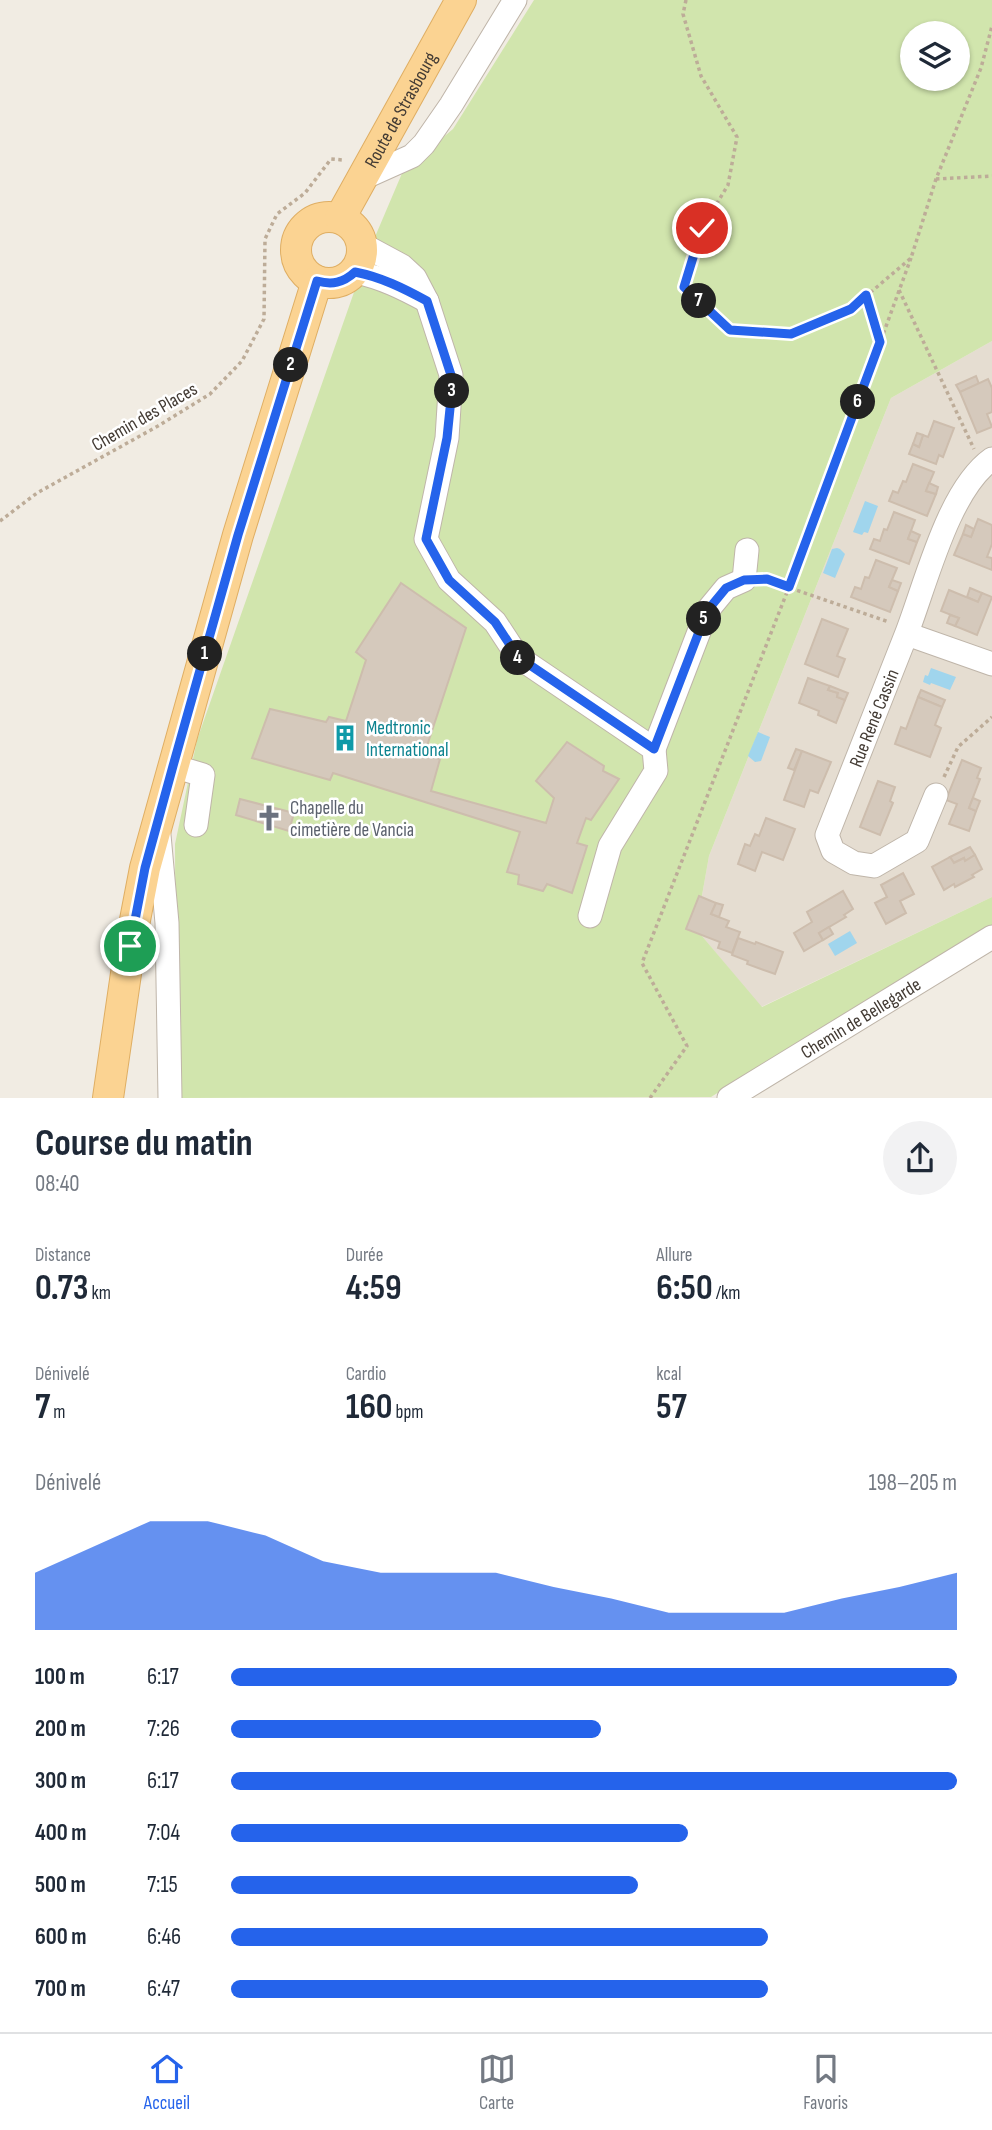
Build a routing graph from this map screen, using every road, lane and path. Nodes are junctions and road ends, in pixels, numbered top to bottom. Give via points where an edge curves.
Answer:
1 (461, 0) edge
2 (515, 0) edge
3 (686, 0) edge
4 (992, 26) edge
5 (367, 171) junction
6 (992, 176) edge
7 (936, 179) junction
8 (340, 218) junction
9 (358, 258) junction
10 (911, 258) junction
11 (317, 281) junction
12 (899, 290) junction
13 (866, 295) junction
14 (880, 342) junction
15 (987, 462) edge
16 (0, 521) edge
17 (747, 551) dead end
18 (744, 580) junction
19 (789, 587) junction
20 (907, 634) junction
21 (992, 664) edge
22 (992, 717) edge
23 (654, 749) junction
24 (173, 766) junction
25 (936, 795) joint
26 (158, 823) junction
27 (196, 825) dead end
28 (590, 916) dead end
29 (992, 937) edge
30 (108, 1097) edge
31 (170, 1097) edge
32 (650, 1097) edge
33 (729, 1097) edge

1 - 5 main road, Route de Strasbourg
2 - 5 street via 424,144 412,156
3 - 13 path via 683,14 701,76 737,136 728,185 702,228 684,287 730,330 791,334 851,309
4 - 7 path via 981,68
5 - 8 main road, Route de Strasbourg
5 - 16 path, Chemin des Places via 331,159 305,193 277,214 265,239 264,319 242,361 210,394 37,493
6 - 7 path
7 - 10 path
8 - 9 main road via 357,230
8 - 11 main road via 317,218 300,233 296,256 307,275
9 - 11 main road via 348,278 328,284
9 - 23 street via 374,276 427,301 451,375 447,438 426,539 449,580 495,622 518,657
10 - 12 path
10 - 13 path
11 - 24 main road
12 - 14 path
12 - 15 path
13 - 14 path
14 - 19 path
15 - 20 street, Rue René Cassin via 964,489 950,517
17 - 18 street
18 - 19 path via 767,579
18 - 23 street via 726,588 707,611
19 - 20 path via 895,624
19 - 32 path via 642,963 687,1046
20 - 21 street
20 - 25 street, Rue René Cassin via 827,835 833,851 854,863 874,866 917,841
22 - 25 path via 958,747
23 - 28 street via 656,771 610,846
24 - 26 main road
24 - 27 street via 203,775
26 - 30 main road via 130,946
26 - 31 street via 167,923
29 - 33 street, Chemin de Bellegarde

